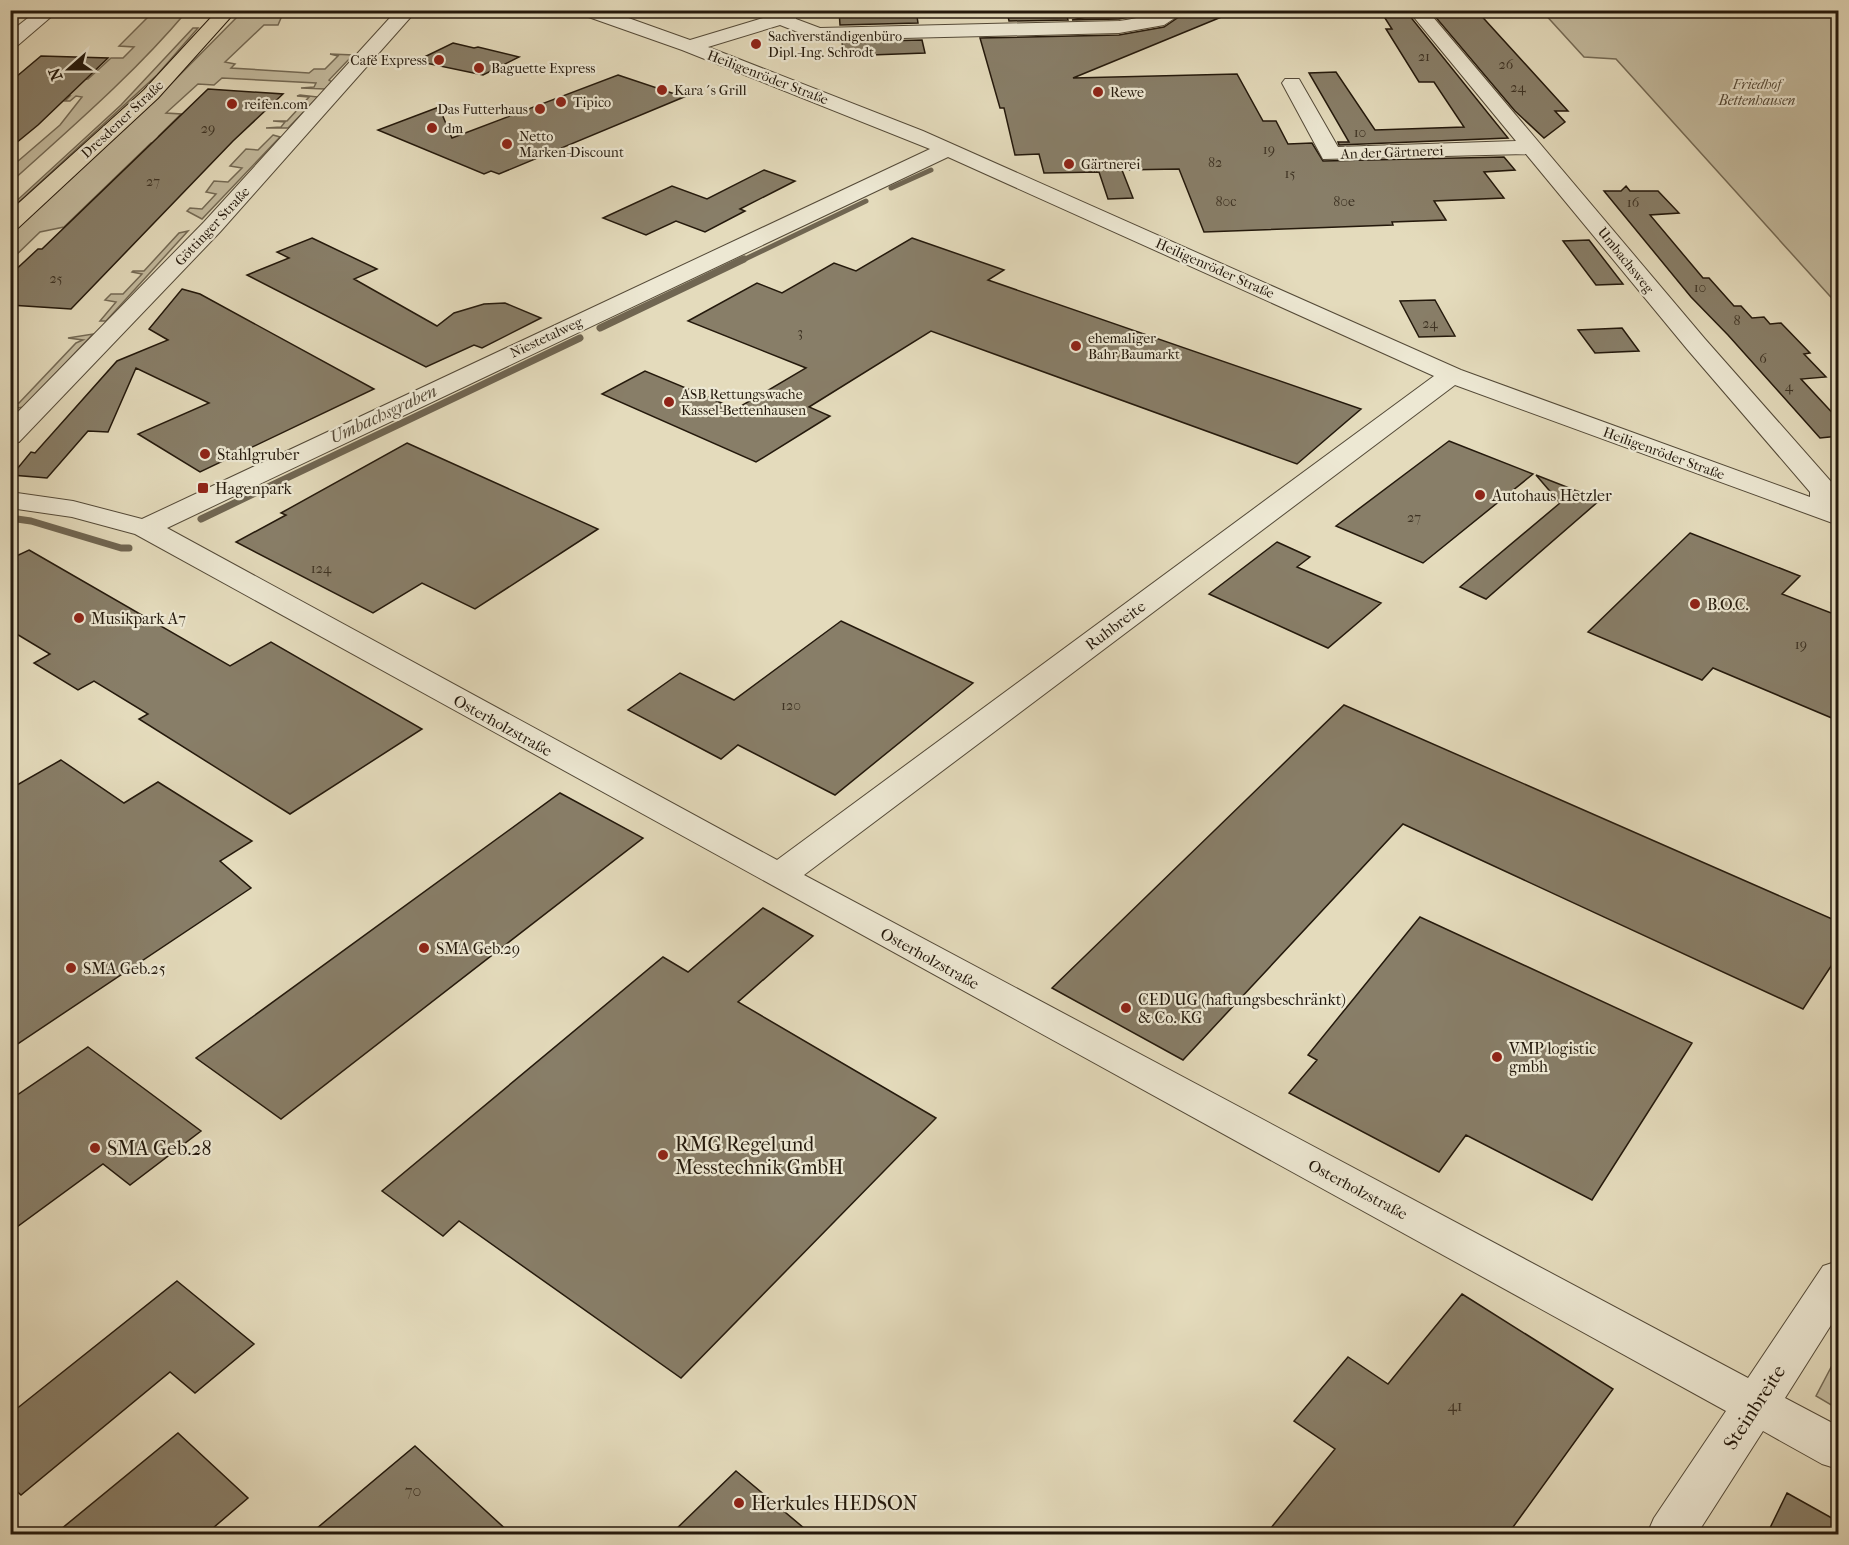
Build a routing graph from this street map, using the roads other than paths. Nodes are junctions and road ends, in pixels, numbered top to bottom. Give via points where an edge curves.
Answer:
1 (50, 10) edge
2 (228, 10) edge
3 (408, 10) edge
4 (758, 10) edge
5 (809, 10) edge
6 (1178, 10) edge
7 (1417, 10) edge
8 (598, 12) edge
9 (779, 19) junction
10 (10, 42) edge
11 (689, 46) junction
12 (1292, 83) dead end
13 (1533, 147) junction
14 (948, 149) junction
15 (10, 223) edge
16 (1452, 375) junction
17 (10, 436) edge
18 (10, 500) edge
19 (1829, 514) edge
20 (145, 528) junction
21 (779, 876) junction
22 (1839, 1279) edge
23 (1755, 1405) junction
24 (1839, 1449) edge
25 (1671, 1534) edge

1 - 10 street
2 - 15 main road, Dresdener Straße via 141,102
3 - 17 street, Göttinger Straße via 212,226
4 - 9 street
5 - 9 street
6 - 9 street via 1157,21 1119,27 818,34
7 - 13 street, Umbachsweg
8 - 11 street, Heiligenröder Straße
9 - 11 street
11 - 14 street, Heiligenröder Straße
12 - 13 street, An der Gärtnerei via 1331,154
13 - 19 street, Umbachsweg via 1824,491
14 - 16 street, Heiligenröder Straße
14 - 20 street, Niestetalweg
16 - 19 street, Heiligenröder Straße
16 - 21 street, Ruhbreite
18 - 20 street, Osterholzstraße via 73,509
20 - 21 street, Osterholzstraße
21 - 23 street, Osterholzstraße
22 - 23 street, Steinbreite
23 - 24 street, Osterholzstraße
23 - 25 street, Steinbreite

